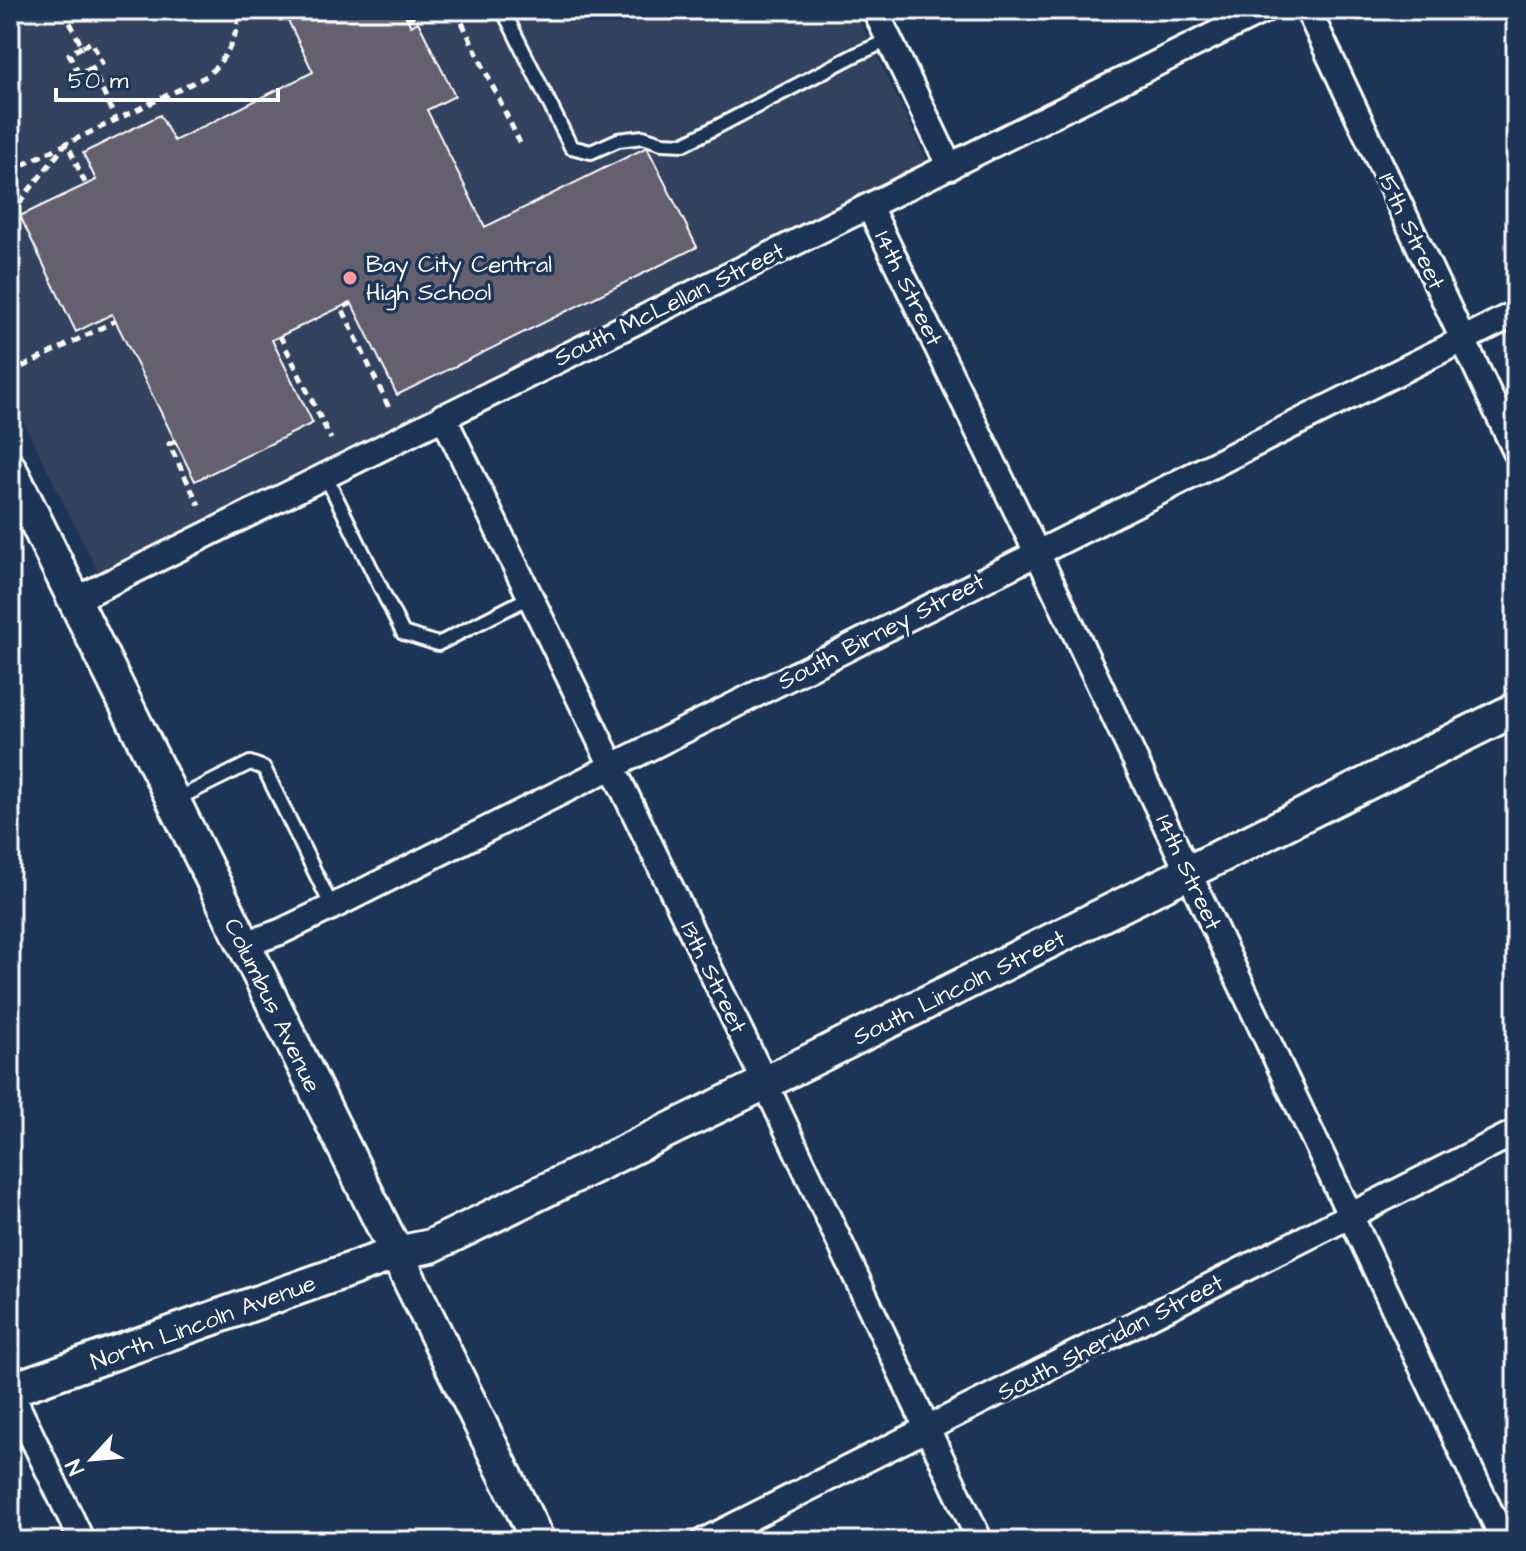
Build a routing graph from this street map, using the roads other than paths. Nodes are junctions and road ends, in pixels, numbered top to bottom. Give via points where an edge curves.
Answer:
1 (503, 10) edge
2 (875, 10) edge
3 (1264, 10) edge
4 (1308, 10) edge
5 (889, 40) junction
6 (950, 167) junction
7 (869, 206) junction
8 (1516, 313) edge
9 (1463, 339) junction
10 (443, 416) junction
11 (1516, 452) edge
12 (11, 474) edge
13 (325, 475) junction
14 (1037, 553) junction
15 (530, 597) junction
16 (75, 600) junction
17 (1516, 709) edge
18 (612, 766) junction
19 (173, 801) junction
20 (1189, 873) junction
21 (332, 907) junction
22 (243, 945) junction
23 (765, 1083) junction
24 (1516, 1132) edge
25 (1350, 1215) junction
26 (397, 1253) junction
27 (10, 1391) edge
28 (927, 1428) junction
29 (82, 1541) edge
30 (538, 1541) edge
31 (704, 1541) edge
32 (980, 1541) edge
33 (1504, 1541) edge

1 - 5 lane via 571,147 591,152 618,140 643,137 684,144
2 - 5 street
3 - 6 street, South McLellan Street
4 - 9 street, 15th Street
5 - 6 street
6 - 7 street, South McLellan Street
7 - 10 street, South McLellan Street
7 - 14 street, 14th Street
8 - 9 street, South Birney Street
9 - 11 street, 15th Street
9 - 14 street, South Birney Street
10 - 13 street, South McLellan Street
10 - 15 street, 13th Street
12 - 16 street, Columbus Avenue
13 - 15 lane via 403,633 438,644
13 - 16 street, South McLellan Street
14 - 18 street, South Birney Street
14 - 20 street, 14th Street
15 - 18 street, 13th Street
16 - 19 street, Columbus Avenue
17 - 20 street, South Lincoln Street
18 - 21 street, South Birney Street
18 - 23 street, 13th Street
19 - 21 lane via 250,763 264,768
19 - 22 street, Columbus Avenue
20 - 23 street, South Lincoln Street
20 - 25 street, 14th Street
21 - 22 street, South Birney Street
22 - 26 street, Columbus Avenue
23 - 26 street, South Lincoln Street via 431,1246
23 - 28 street, 13th Street
24 - 25 street, South Sheridan Street
25 - 28 street, South Sheridan Street
25 - 33 street, 14th Street
26 - 27 street, North Lincoln Avenue
26 - 30 street, Columbus Avenue
27 - 29 street
28 - 31 street, South Sheridan Street
28 - 32 street, 13th Street

